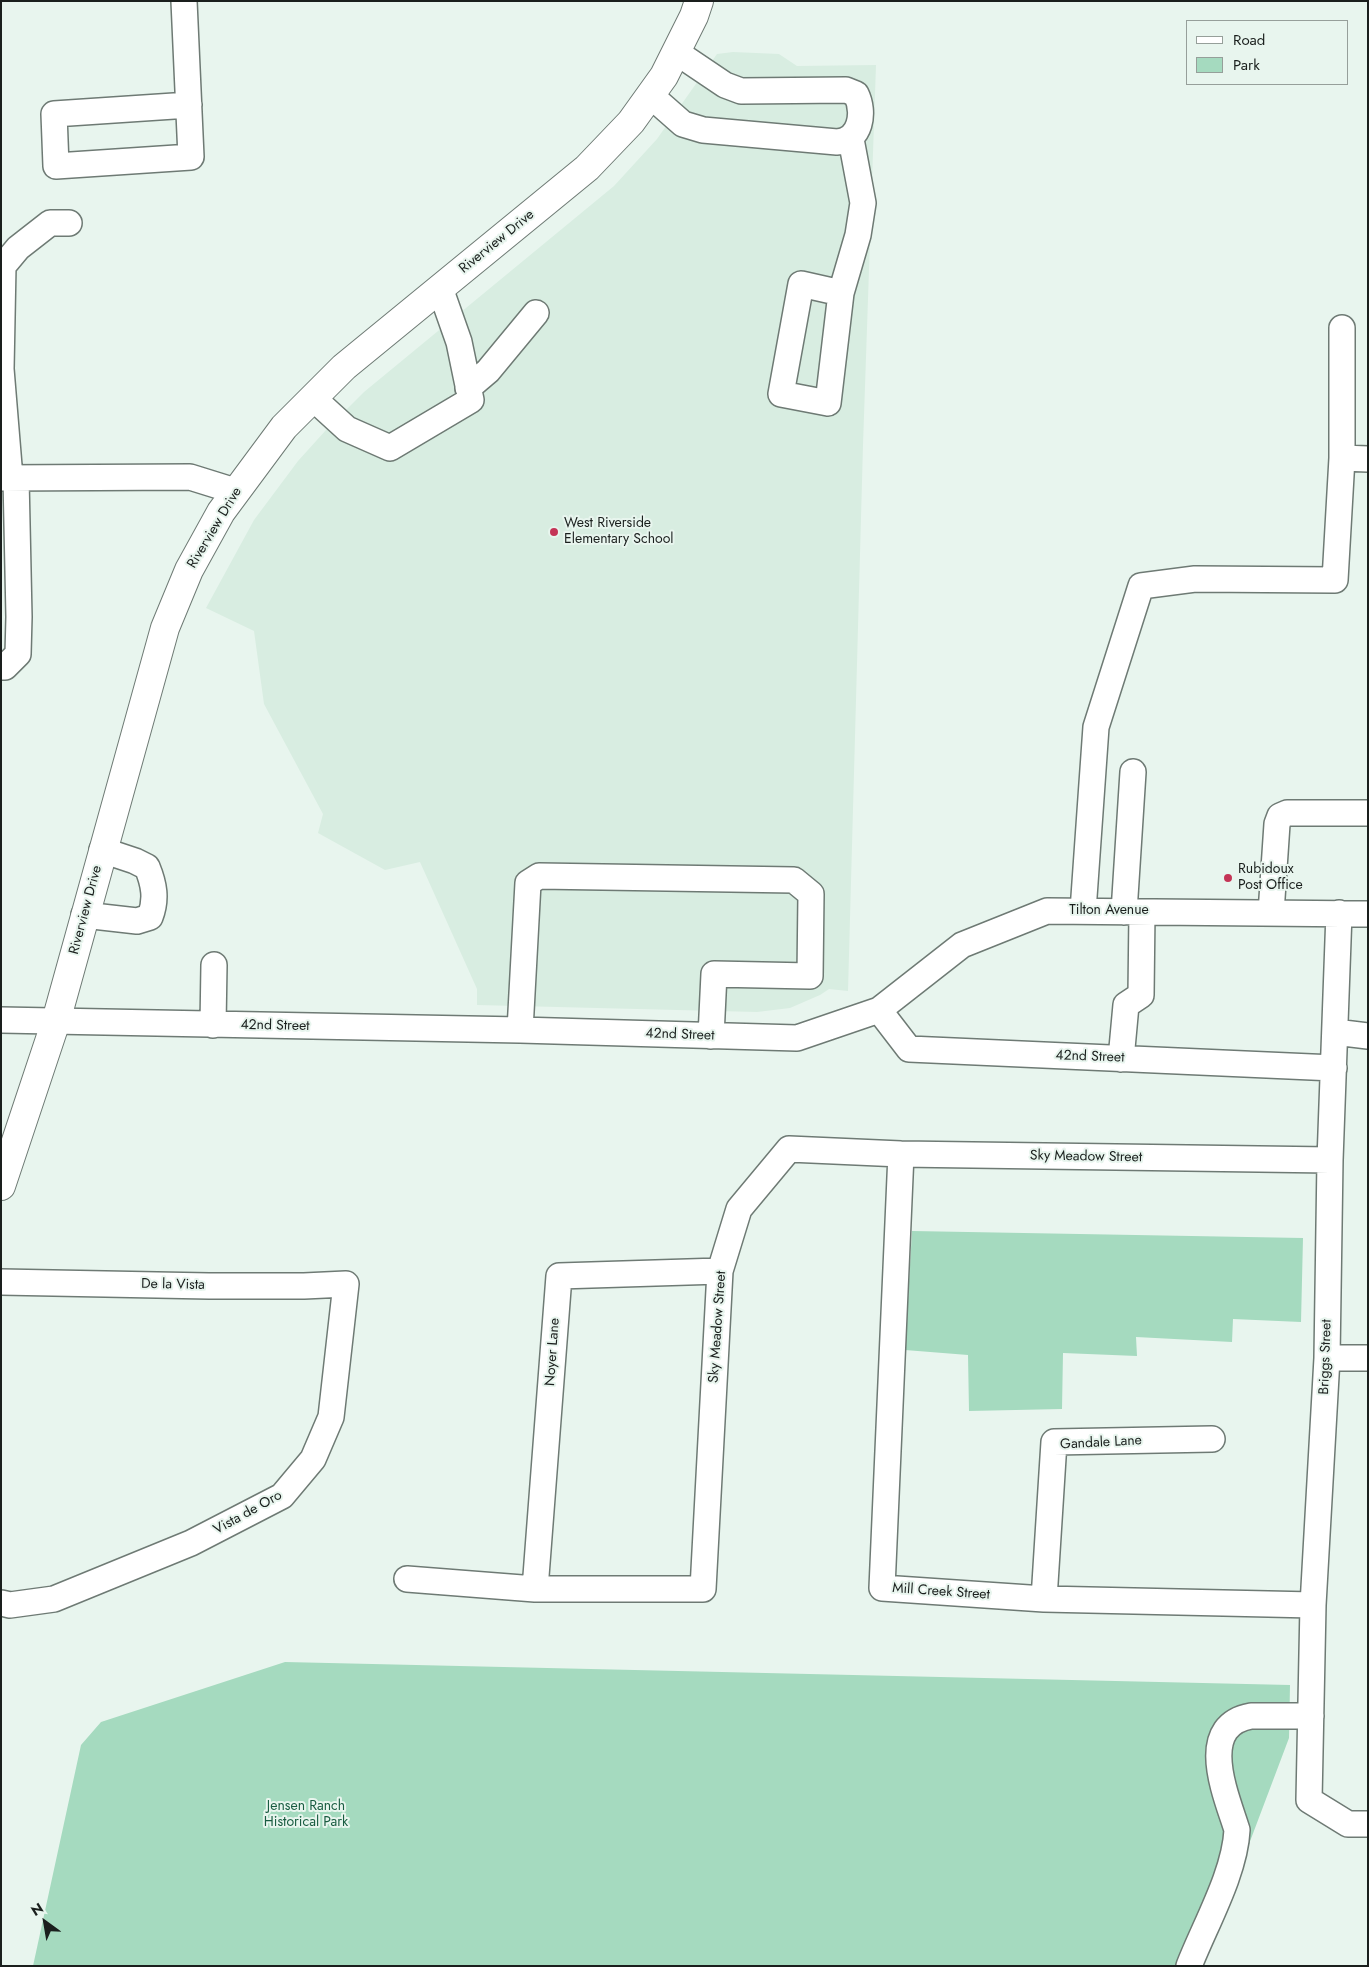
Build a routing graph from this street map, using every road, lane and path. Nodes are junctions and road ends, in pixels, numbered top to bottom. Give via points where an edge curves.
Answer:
1 (184, 1) edge
2 (699, 1) edge
3 (676, 52) junction
4 (650, 95) junction
5 (189, 106) junction
6 (851, 139) junction
7 (69, 223) dead end
8 (440, 288) junction
9 (841, 293) dead end
10 (536, 313) dead end
11 (1342, 328) dead end
12 (1, 369) edge
13 (468, 388) junction
14 (312, 398) junction
15 (1342, 458) junction
16 (1368, 459) edge
17 (9, 478) edge
18 (236, 491) junction
19 (9, 604) edge
20 (1, 667) edge
21 (1133, 772) dead end
22 (1368, 813) edge
23 (102, 850) junction
24 (1083, 911) junction
25 (1133, 912) junction
26 (1271, 913) junction
27 (1339, 913) junction
28 (1368, 914) edge
29 (84, 915) junction
30 (214, 965) dead end
31 (879, 1010) junction
32 (1, 1020) edge
33 (56, 1022) junction
34 (213, 1025) junction
35 (520, 1030) junction
36 (1335, 1032) junction
37 (711, 1036) junction
38 (1368, 1036) edge
39 (1122, 1059) junction
40 (1334, 1068) junction
41 (901, 1154) junction
42 (1330, 1160) junction
43 (1, 1186) edge
44 (720, 1271) junction
45 (1, 1282) edge
46 (346, 1284) joint
47 (1327, 1358) junction
48 (1368, 1358) edge
49 (1212, 1440) dead end
50 (407, 1579) dead end
51 (535, 1588) junction
52 (1044, 1599) junction
53 (1, 1603) edge
54 (1314, 1605) junction
55 (1311, 1716) junction
56 (1368, 1824) edge
57 (1189, 1966) edge

1 - 5 street
2 - 3 main road, Riverview Drive
3 - 4 main road, Riverview Drive
3 - 6 street via 725,85 741,91 846,90 856,94 860,102 858,129
4 - 6 street via 683,124 703,130 837,142
4 - 8 main road, Riverview Drive via 631,122 587,168
5 - 5 street via 54,114 56,166 191,156
6 - 9 street via 863,203 858,235
7 - 12 street via 50,223 18,248 3,266
8 - 13 street via 459,342
8 - 14 main road, Riverview Drive via 344,367
10 - 13 street via 488,371
11 - 15 street
12 - 17 street
13 - 14 street via 471,400 390,448 347,429
14 - 18 main road, Riverview Drive via 284,427
15 - 16 street
15 - 24 street via 1335,580 1194,579 1141,586 1096,727
17 - 18 street via 190,477
17 - 19 street
18 - 23 main road, Riverview Drive via 220,512 189,570 165,628
19 - 20 street via 19,616 18,654
21 - 25 street
22 - 26 street via 1287,813 1280,816 1276,824
23 - 29 main road, Riverview Drive
23 - 29 street via 147,867 153,882 155,904 150,916 137,922
24 - 25 street, Tilton Avenue
24 - 31 street, Tilton Avenue via 1047,911 962,945
25 - 26 street, Tilton Avenue
25 - 39 street via 1141,995 1126,1005
26 - 27 street, Tilton Avenue
27 - 28 street, Tilton Avenue
27 - 36 street, Briggs Street
29 - 33 main road, Riverview Drive
30 - 34 street
31 - 37 street, 42nd Street via 797,1038
31 - 39 street, 42nd Street via 909,1050
32 - 33 street, 42nd Street
33 - 34 street, 42nd Street
33 - 43 main road, Riverview Drive
34 - 35 street, 42nd Street
35 - 37 street, 42nd Street
35 - 37 street via 528,883 539,876 794,880 811,894 810,976 714,974
36 - 38 street
36 - 40 street, Briggs Street
39 - 40 street, 42nd Street
40 - 42 street, Briggs Street
41 - 42 street, Sky Meadow Street
41 - 44 street, Sky Meadow Street via 789,1149 739,1209
41 - 52 street, Mill Creek Street via 882,1588
42 - 47 street, Briggs Street
44 - 51 street, Noyer Lane via 558,1276
44 - 51 street, Sky Meadow Street via 703,1589
45 - 46 street, De la Vista via 209,1286
46 - 53 street, Vista de Oro via 331,1416 313,1459 282,1496 191,1543 54,1599
47 - 48 street
47 - 54 street, Briggs Street
49 - 52 street, Gandale Lane via 1054,1442
50 - 51 street, Sky Meadow Street
52 - 54 street, Mill Creek Street
54 - 55 street, Briggs Street
55 - 56 street, Briggs Street via 1309,1800 1348,1824
55 - 57 street via 1250,1716 1241,1718 1225,1731 1220,1742 1219,1772 1237,1830 1236,1839 1222,1888

